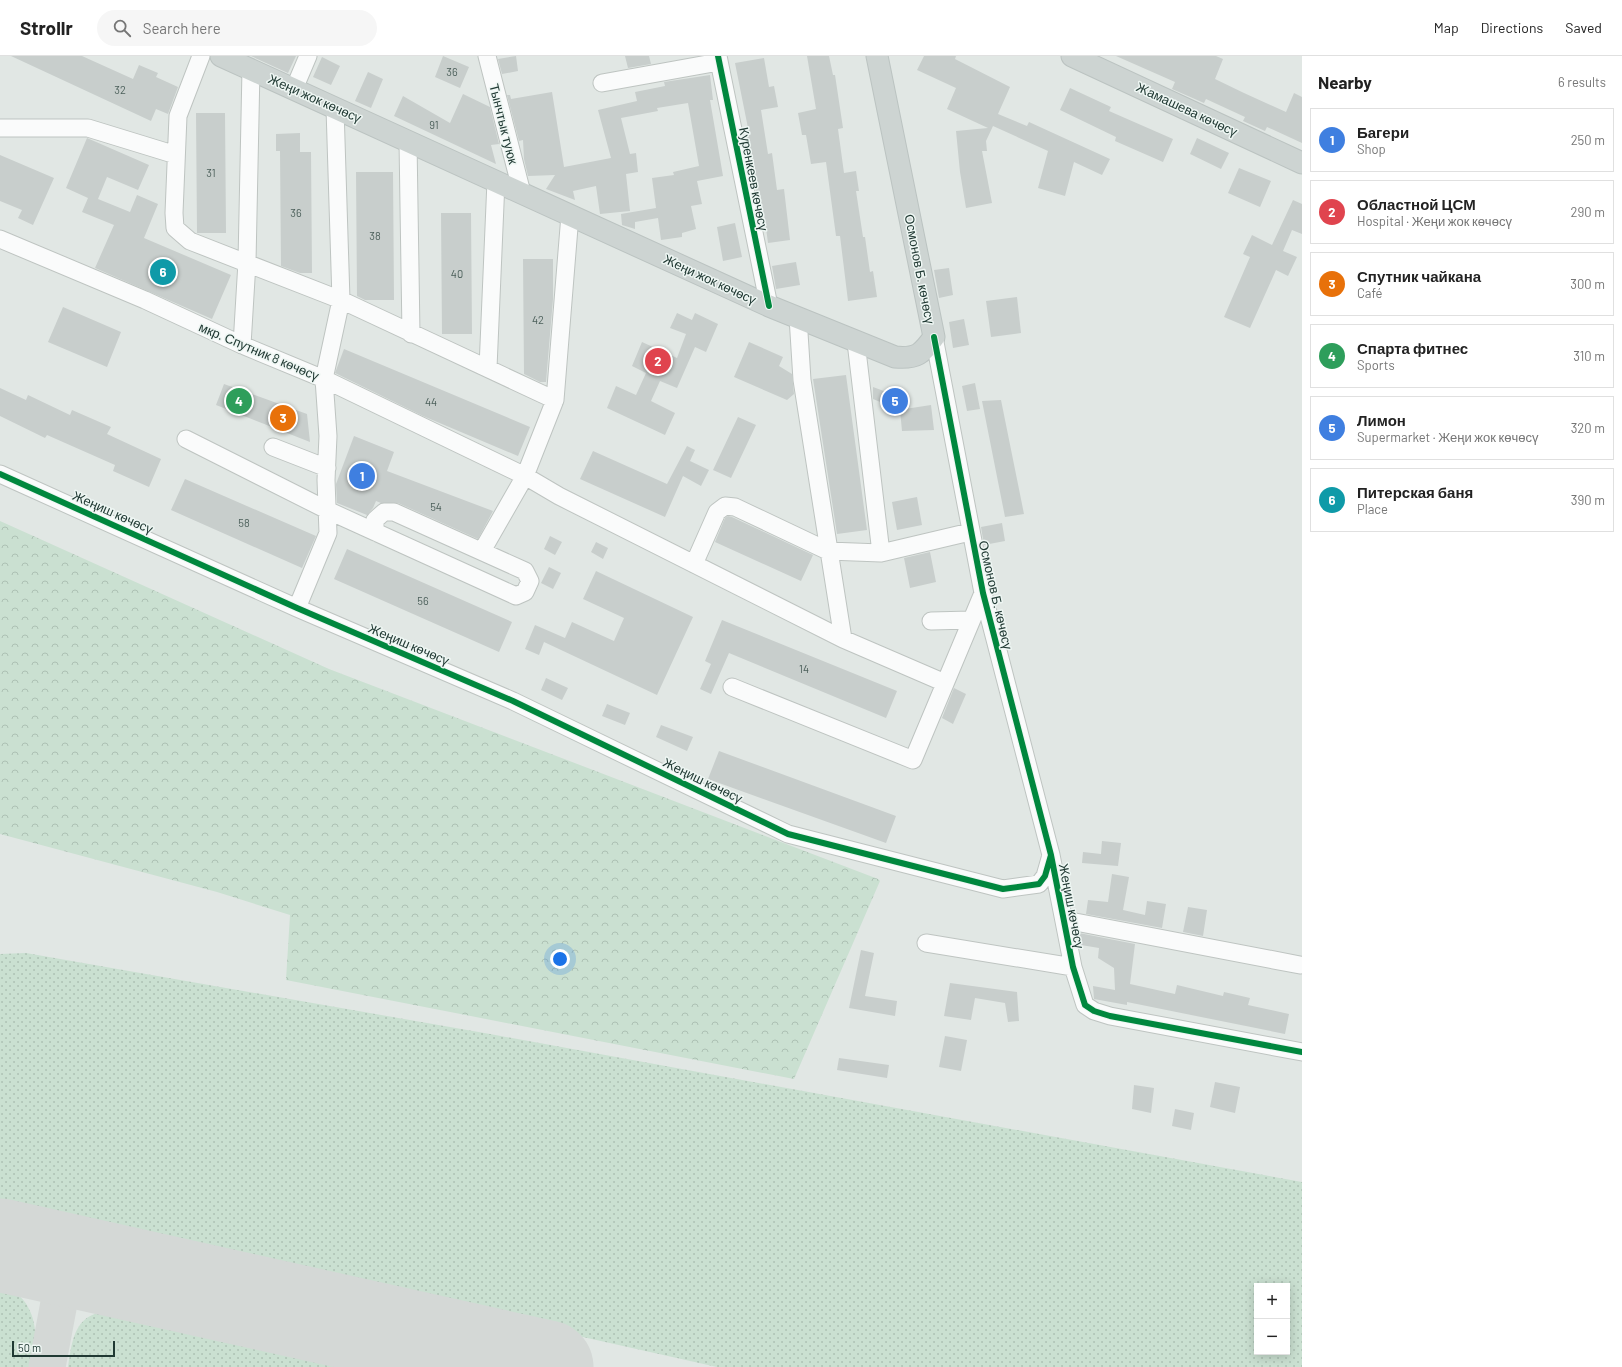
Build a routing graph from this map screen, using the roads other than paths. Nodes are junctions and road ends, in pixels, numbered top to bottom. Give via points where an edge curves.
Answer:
1 (201, 56) edge
2 (221, 56) edge
3 (308, 56) edge
4 (487, 56) edge
5 (877, 56) edge
6 (1072, 56) edge
7 (719, 59) edge
8 (1099, 61) edge
9 (251, 69) junction
10 (602, 82) dead end
11 (294, 89) junction
12 (336, 108) junction
13 (0, 128) edge
14 (408, 141) junction
15 (176, 155) junction
16 (1302, 163) edge
17 (496, 181) junction
18 (522, 193) junction
19 (570, 215) junction
20 (0, 239) edge
21 (247, 262) junction
22 (341, 300) junction
23 (768, 306) junction
24 (798, 317) junction
25 (411, 334) junction
26 (934, 337) junction
27 (856, 342) junction
28 (242, 345) junction
29 (488, 368) junction
30 (324, 379) junction
31 (555, 400) junction
32 (186, 440) dead end
33 (273, 447) dead end
34 (327, 468) junction
35 (0, 474) edge
36 (525, 476) junction
37 (327, 510) junction
38 (375, 532) junction
39 (970, 532) junction
40 (482, 551) junction
41 (828, 551) junction
42 (881, 553) junction
43 (694, 564) junction
44 (983, 593) junction
45 (297, 608) junction
46 (971, 620) junction
47 (931, 621) dead end
48 (843, 639) junction
49 (945, 683) junction
50 (732, 687) dead end
51 (1051, 855) junction
52 (1065, 920) junction
53 (926, 943) dead end
54 (1300, 965) dead end
55 (1072, 967) junction
56 (1302, 1052) edge

1 - 15 street via 178,116
2 - 9 main road, Жеңи жок көчөсү
3 - 11 street
4 - 18 street, Тынчтык туюк
5 - 26 main road, Осмонов Б. көчөсү
6 - 8 main road, Жамашева көчөсү
7 - 10 street
7 - 23 street, Куренкеев көчөсү
8 - 16 main road, Жамашева көчөсү
9 - 11 main road, Жеңи жок көчөсү
9 - 21 street
11 - 12 main road, Жеңи жок көчөсү
12 - 14 main road, Жеңи жок көчөсү
12 - 22 street
13 - 15 street via 88,128
14 - 17 main road, Жеңи жок көчөсү
14 - 25 street
15 - 21 street via 175,228 190,241
17 - 18 main road, Жеңи жок көчөсү
17 - 29 street
18 - 19 main road, Жеңи жок көчөсү
19 - 23 main road, Жеңи жок көчөсү
19 - 31 street
20 - 28 street, мкр. Спутник 8 көчөсү via 145,300
21 - 22 street
21 - 28 street
22 - 25 street
22 - 30 street
23 - 24 main road, Жеңи жок көчөсү
24 - 27 main road, Жеңи жок көчөсү
24 - 41 street via 802,380
25 - 29 street
26 - 27 main road, Жеңи жок көчөсү via 923,352 909,359 896,358
26 - 39 street, Осмонов Б. көчөсү
27 - 42 street
28 - 30 street, мкр. Спутник 8 көчөсү
29 - 31 street
30 - 34 street, мкр. Спутник 8 көчөсү via 328,436
30 - 36 street
31 - 36 street
32 - 37 street
33 - 34 street
34 - 37 street, мкр. Спутник 8 көчөсү
35 - 45 street, Жеңиш көчөсү
36 - 40 street
36 - 43 street via 559,496
37 - 38 street
37 - 45 street, мкр. Спутник 8 көчөсү via 328,533
38 - 40 street via 375,520 384,512 394,512
38 - 40 street via 516,596 525,592 530,581 525,571
39 - 42 street
39 - 44 street, Осмонов Б. көчөсү
41 - 42 street
41 - 43 street via 735,506 725,506 717,512
41 - 48 street
43 - 48 street
44 - 46 street
44 - 51 street, Осмонов Б. көчөсү
45 - 51 street, Жеңиш көчөсү via 513,701 788,834 1003,889 1039,884 1045,876
46 - 47 street
46 - 49 street
48 - 49 street
49 - 50 street via 913,760
51 - 52 street, Жеңиш көчөсү
52 - 54 street
52 - 55 street, Жеңиш көчөсү
53 - 55 street
55 - 56 street, Жеңиш көчөсү via 1085,1005 1094,1011

